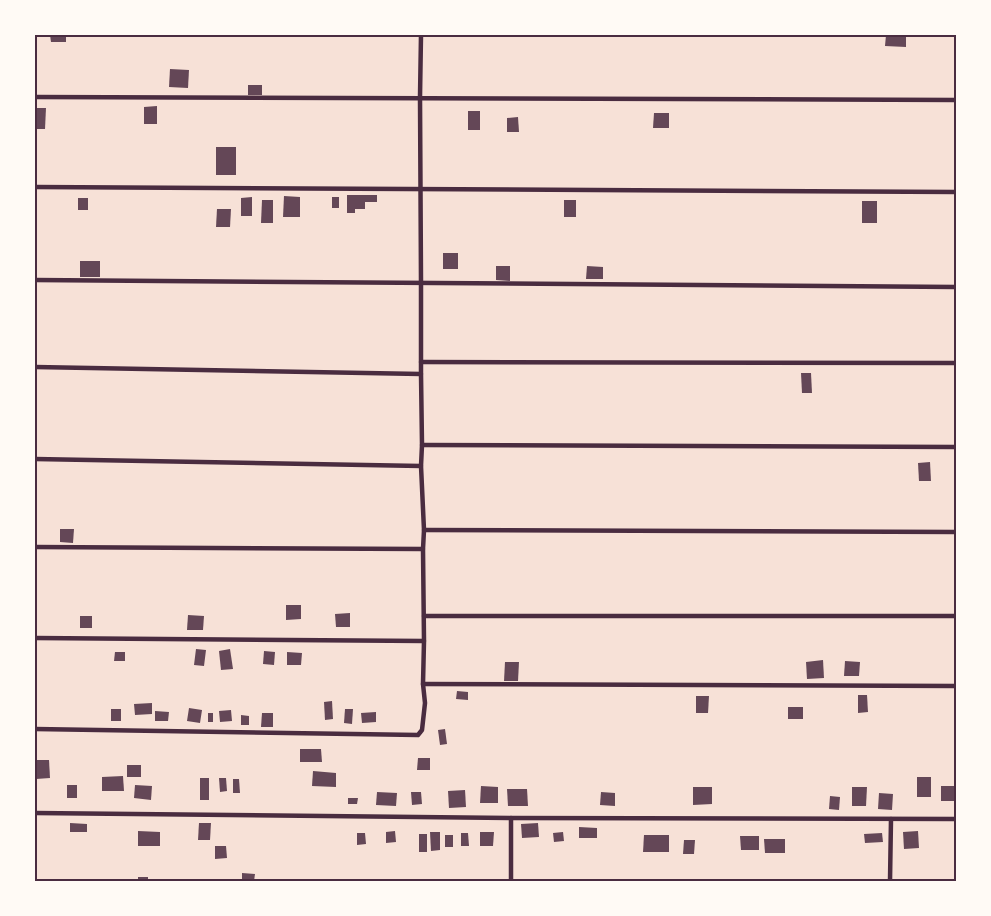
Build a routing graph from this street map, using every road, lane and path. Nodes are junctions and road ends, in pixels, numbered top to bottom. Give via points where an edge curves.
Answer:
1 (421, 35) edge
2 (35, 97) edge
3 (420, 97) junction
4 (956, 100) edge
5 (35, 186) edge
6 (420, 189) junction
7 (956, 192) edge
8 (35, 280) edge
9 (421, 282) junction
10 (956, 287) edge
11 (421, 362) junction
12 (956, 363) edge
13 (35, 367) edge
14 (421, 374) junction
15 (422, 445) junction
16 (956, 447) edge
17 (35, 458) edge
18 (421, 466) junction
19 (424, 530) junction
20 (956, 532) edge
21 (35, 547) edge
22 (423, 549) junction
23 (424, 616) junction
24 (956, 616) edge
25 (35, 638) edge
26 (424, 641) junction
27 (423, 684) junction
28 (956, 686) edge
29 (35, 729) edge
30 (35, 813) edge
31 (511, 818) junction
32 (891, 819) junction
33 (956, 819) edge
34 (511, 881) edge
35 (890, 881) edge

1 - 3 street
2 - 3 street
3 - 4 street
3 - 6 street
5 - 6 street
6 - 7 street
6 - 9 street
8 - 9 street
9 - 10 street
9 - 11 street
11 - 12 street
11 - 14 street
13 - 14 street
14 - 15 street
15 - 16 street
15 - 18 street
17 - 18 street
18 - 19 street
19 - 20 street
19 - 22 street
21 - 22 street
22 - 23 street
23 - 24 street
23 - 26 street
25 - 26 street
26 - 27 street
27 - 28 street
27 - 29 street via 425,703 422,730 418,735
30 - 31 street
31 - 32 street
31 - 34 street
32 - 33 street
32 - 35 street

